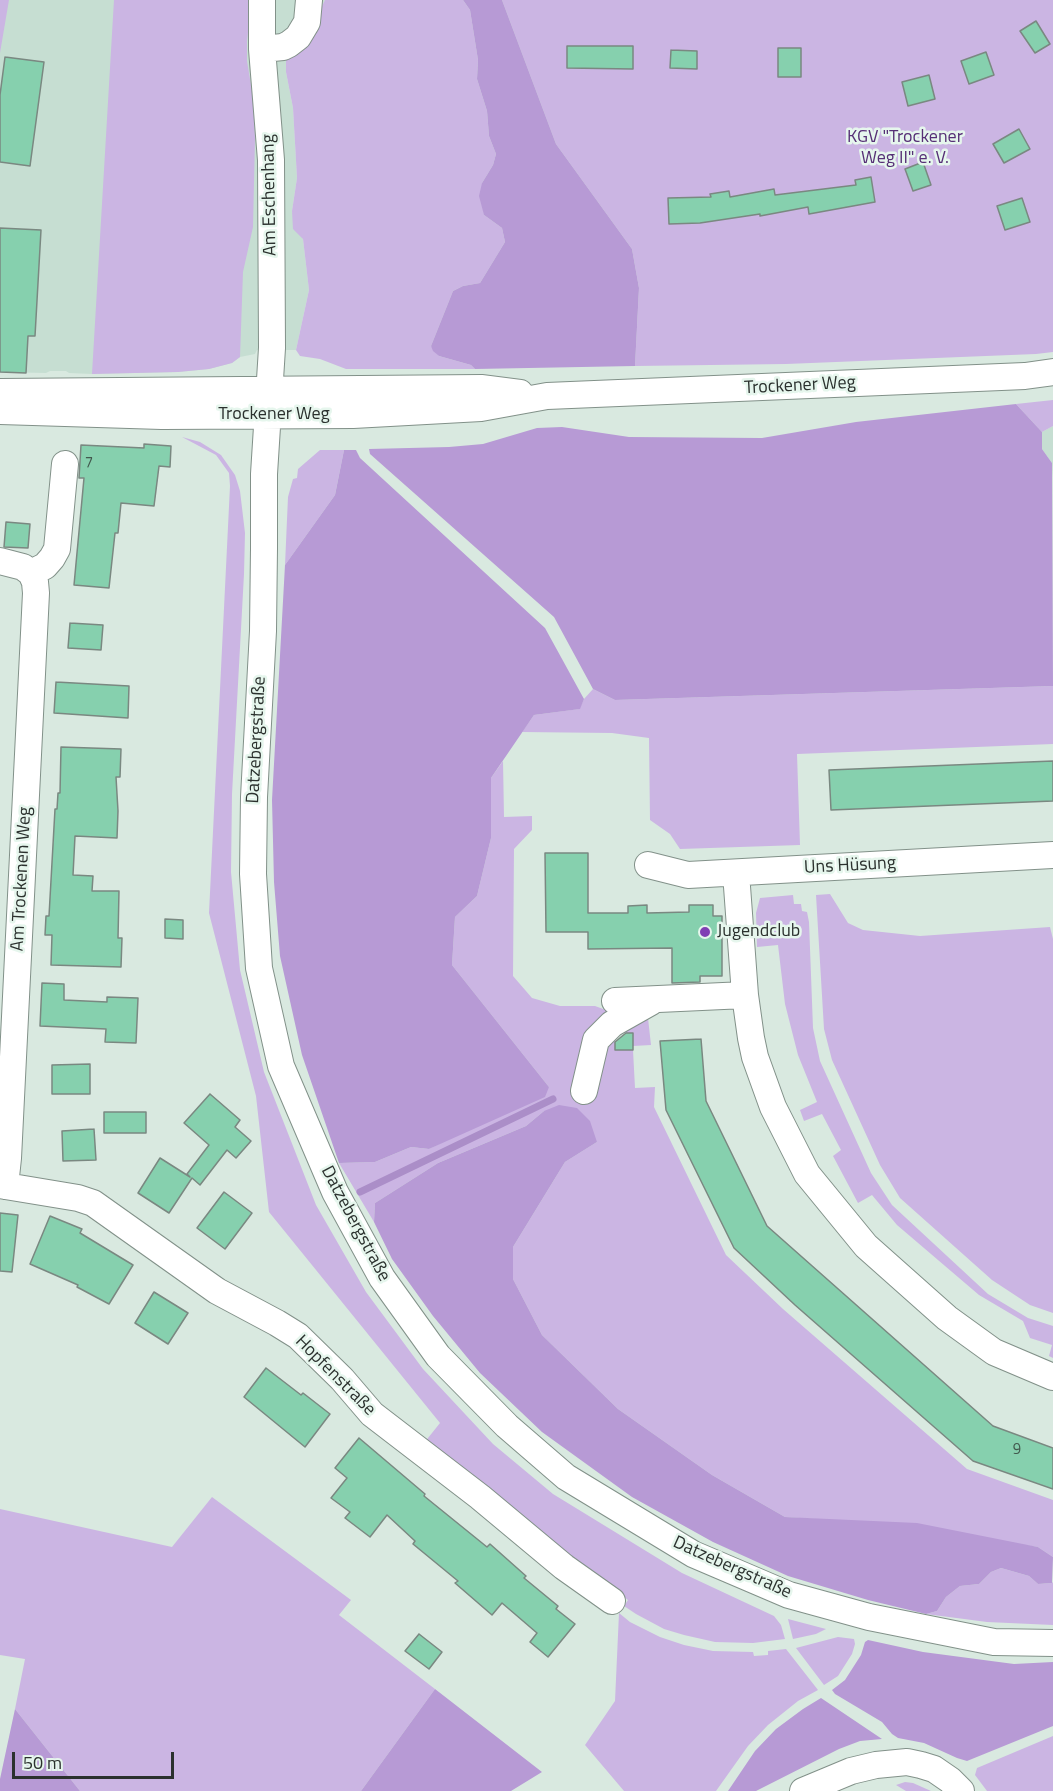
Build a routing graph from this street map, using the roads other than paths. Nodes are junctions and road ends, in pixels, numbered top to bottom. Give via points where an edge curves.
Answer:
1 (262, 0) edge
2 (309, 0) edge
3 (262, 49) junction
4 (1053, 372) edge
5 (269, 390) junction
6 (0, 392) edge
7 (547, 396) junction
8 (0, 411) edge
9 (267, 415) junction
10 (65, 464) dead end
11 (0, 561) edge
12 (31, 573) junction
13 (1053, 855) edge
14 (648, 865) dead end
15 (736, 873) junction
16 (745, 995) junction
17 (654, 1000) junction
18 (615, 1001) dead end
19 (584, 1091) dead end
20 (2, 1186) edge
21 (1053, 1377) edge
22 (612, 1601) dead end
23 (1053, 1643) edge
24 (803, 1791) edge
25 (961, 1791) edge

1 - 3 street, Am Eschenhang
2 - 3 street via 307,22 298,37 283,47
3 - 5 street, Am Eschenhang via 271,160
4 - 7 street, Trockener Weg
5 - 6 street, Trockener Weg
5 - 7 street, Trockener Weg via 481,388
5 - 9 street, Datzebergstraße
7 - 9 street, Trockener Weg via 482,408
8 - 9 street, Trockener Weg
9 - 23 street, Datzebergstraße via 263,631 254,796 259,968 281,1066 335,1192 382,1278 438,1356 507,1426 566,1477 693,1554 789,1595 869,1617 994,1642
10 - 12 street via 57,549 45,566
11 - 12 street
12 - 20 street, Am Trockenen Weg via 36,593 8,1158
13 - 15 street, Uns Hüsung
14 - 15 street, Uns Hüsung via 687,875
15 - 16 street
16 - 17 street
16 - 21 street via 755,1057 773,1107 807,1174 866,1246 947,1318 994,1352
17 - 18 street
17 - 19 street via 612,1024 596,1040
20 - 22 street, Hopfenstraße via 93,1203 217,1291 298,1336 372,1414
24 - 25 street via 851,1772 907,1762 934,1769

